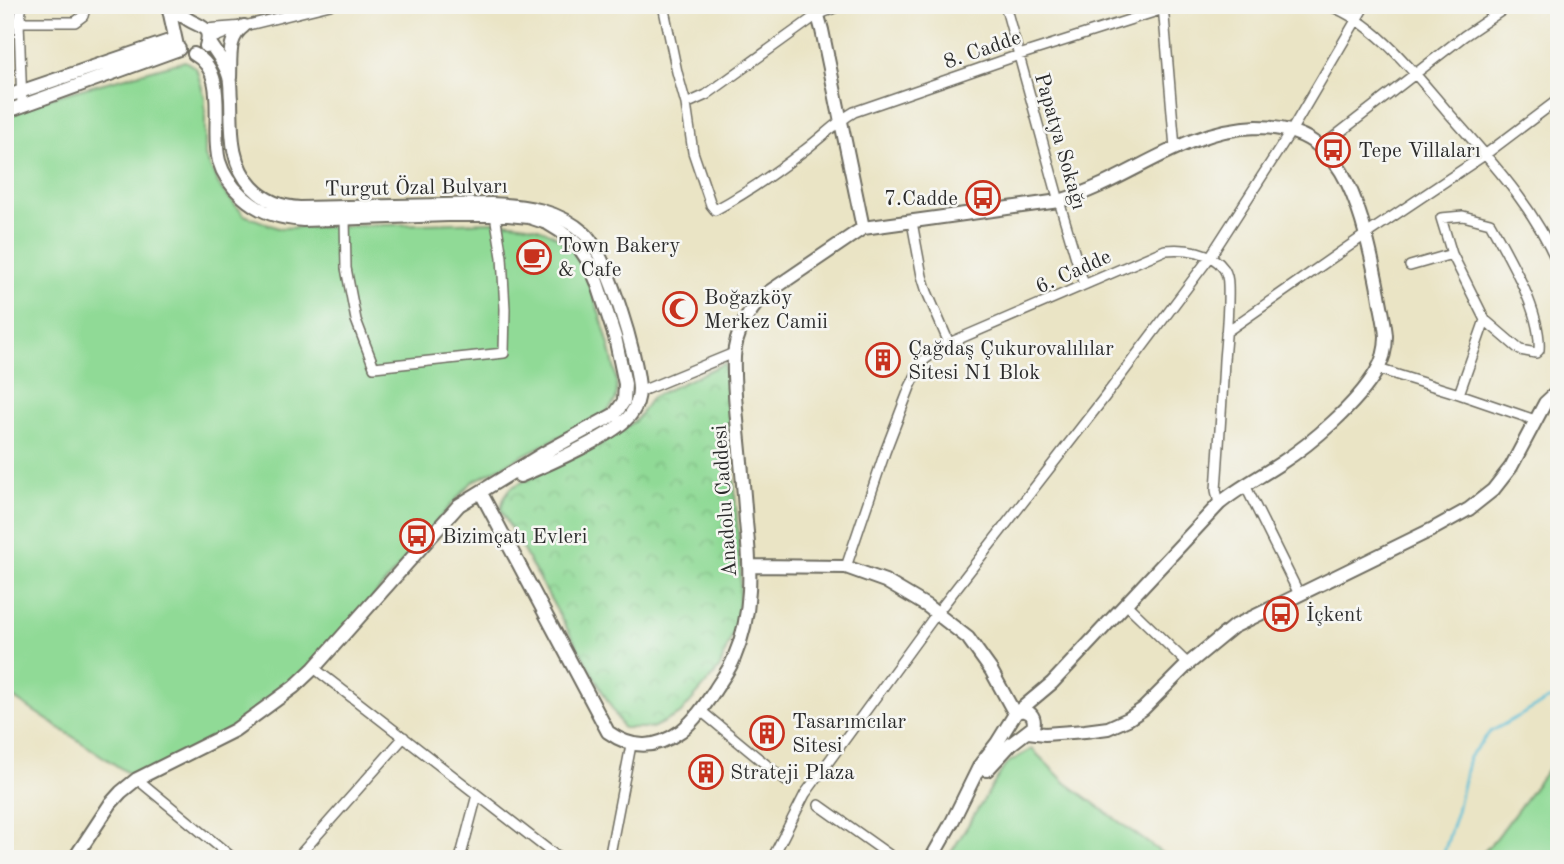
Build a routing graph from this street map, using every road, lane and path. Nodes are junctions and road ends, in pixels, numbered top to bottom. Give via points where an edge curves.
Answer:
1 (22, 5) edge
2 (86, 5) edge
3 (168, 5) edge
4 (330, 5) edge
5 (663, 5) edge
6 (842, 5) edge
7 (1005, 5) edge
8 (1176, 5) edge
9 (1328, 5) edge
10 (1366, 5) edge
11 (1510, 5) edge
12 (1163, 7) edge
13 (816, 10) edge
14 (1357, 20) junction
15 (5, 22) edge
16 (19, 22) junction
17 (191, 22) junction
18 (244, 26) junction
19 (207, 34) junction
20 (177, 41) junction
21 (194, 54) junction
22 (1019, 55) junction
23 (1415, 74) junction
24 (230, 81) junction
25 (22, 90) junction
26 (5, 97) edge
27 (1559, 99) edge
28 (686, 104) junction
29 (22, 105) junction
30 (5, 112) edge
31 (841, 119) junction
32 (1291, 131) junction
33 (1321, 147) junction
34 (1175, 148) junction
35 (1486, 154) junction
36 (1059, 201) junction
37 (495, 215) junction
38 (345, 218) junction
39 (912, 222) junction
40 (863, 228) junction
41 (1365, 235) junction
42 (1452, 254) junction
43 (1210, 257) junction
44 (1410, 266) dead end
45 (1559, 267) edge
46 (1084, 285) junction
47 (1485, 320) junction
48 (1226, 331) junction
49 (949, 344) junction
50 (734, 353) junction
51 (1378, 369) junction
52 (1559, 390) edge
53 (639, 392) junction
54 (1460, 394) junction
55 (1535, 420) junction
56 (1245, 485) junction
57 (481, 493) junction
58 (1219, 504) junction
59 (750, 566) junction
60 (846, 567) junction
61 (1299, 594) junction
62 (1126, 604) junction
63 (937, 614) junction
64 (1188, 664) junction
65 (314, 668) junction
66 (1052, 683) junction
67 (701, 710) junction
68 (1016, 715) junction
69 (1034, 718) junction
70 (1128, 719) junction
71 (1026, 732) junction
72 (404, 737) junction
73 (631, 745) junction
74 (137, 779) junction
75 (786, 781) dead end
76 (477, 795) junction
77 (962, 803) junction
78 (819, 805) dead end
79 (74, 859) edge
80 (234, 859) edge
81 (296, 859) edge
82 (460, 859) edge
83 (560, 859) edge
84 (609, 859) edge
85 (772, 859) edge
86 (895, 859) edge
87 (930, 859) edge

1 - 16 street
2 - 16 street via 75,22
3 - 17 street
3 - 20 street
4 - 18 street
5 - 28 street
6 - 13 street
7 - 22 street, Papatya Sokağı
8 - 12 street, 8. Cadde
9 - 14 street
10 - 14 street
11 - 23 street
12 - 22 street, 8. Cadde
12 - 34 street
13 - 28 street via 706,94
13 - 31 street
14 - 23 street
14 - 32 street
15 - 16 street
16 - 25 street
17 - 19 street via 202,25
17 - 20 street via 181,25
18 - 19 street
18 - 24 street via 232,39
19 - 21 street via 204,49
19 - 24 street, Turgut Özal Bulvarı
20 - 21 street
20 - 25 street
20 - 29 street
21 - 38 street, Turgut Özal Bulvarı via 214,76 219,160 237,191 257,208 283,218
22 - 31 street, 8. Cadde
22 - 36 street, Papatya Sokağı
23 - 33 street
23 - 35 street
24 - 53 street, Turgut Özal Bulvarı via 237,164 253,188 271,202 300,208 503,204 547,212 575,226 594,246 612,288
25 - 26 street
25 - 29 street
27 - 35 street
28 - 31 street, 8. Cadde via 693,152 715,210 803,152
29 - 30 street
31 - 40 street
32 - 33 street
32 - 34 street via 1242,129
32 - 43 street
33 - 41 street via 1347,182
34 - 36 street
35 - 41 street
35 - 45 street via 1534,219
36 - 39 street
36 - 46 street, Papatya Sokağı
37 - 38 street, Turgut Özal Bulvarı
37 - 38 street via 502,257 504,353 374,367 356,320 346,268
37 - 57 street, Turgut Özal Bulvarı via 540,220 567,236 585,255 615,337 625,394 620,409 610,418
39 - 40 street
39 - 49 street via 922,276
40 - 50 street, Anadolu Caddesi via 763,296 750,309
41 - 48 street
41 - 51 street via 1385,327
42 - 44 street
42 - 47 street
42 - 47 street via 1441,218 1463,216 1490,223 1513,263 1532,312 1539,350 1520,350
43 - 46 street, 6. Cadde via 1186,249 1166,250
43 - 48 street via 1227,275
43 - 63 street
46 - 49 street, 6. Cadde
47 - 54 street
48 - 58 street via 1216,490
49 - 60 street, 6. Cadde via 923,361 910,387
50 - 53 street
50 - 59 street, Anadolu Caddesi
51 - 54 street
51 - 56 street via 1360,394 1318,434
52 - 55 street
53 - 57 street, Turgut Özal Bulvarı via 632,413 618,427
54 - 55 street
55 - 61 street via 1511,467 1493,490 1469,509
56 - 58 street
56 - 61 street
57 - 65 street, Turgut Özal Bulvarı via 459,506
57 - 73 street via 608,732
58 - 62 street
59 - 60 street
59 - 67 street, Anadolu Caddesi via 741,640 734,660
60 - 63 street via 885,581
61 - 64 street via 1233,627
62 - 64 street
62 - 66 street
63 - 68 street via 968,638
63 - 85 street via 805,794
64 - 70 street
65 - 72 street
65 - 74 street, Turgut Özal Bulvarı via 235,730
66 - 68 street
66 - 69 street
67 - 73 street, Anadolu Caddesi via 672,737
67 - 75 street
68 - 69 street via 1027,711
68 - 71 street via 1012,725
68 - 77 street via 980,765
69 - 70 street via 1052,727
69 - 71 street via 1033,727
70 - 71 street via 1108,728
71 - 77 street via 995,759
72 - 76 street
72 - 81 street
73 - 84 street
74 - 79 street, Turgut Özal Bulvarı via 111,803
74 - 80 street
76 - 82 street
76 - 83 street
77 - 87 street
78 - 86 street

